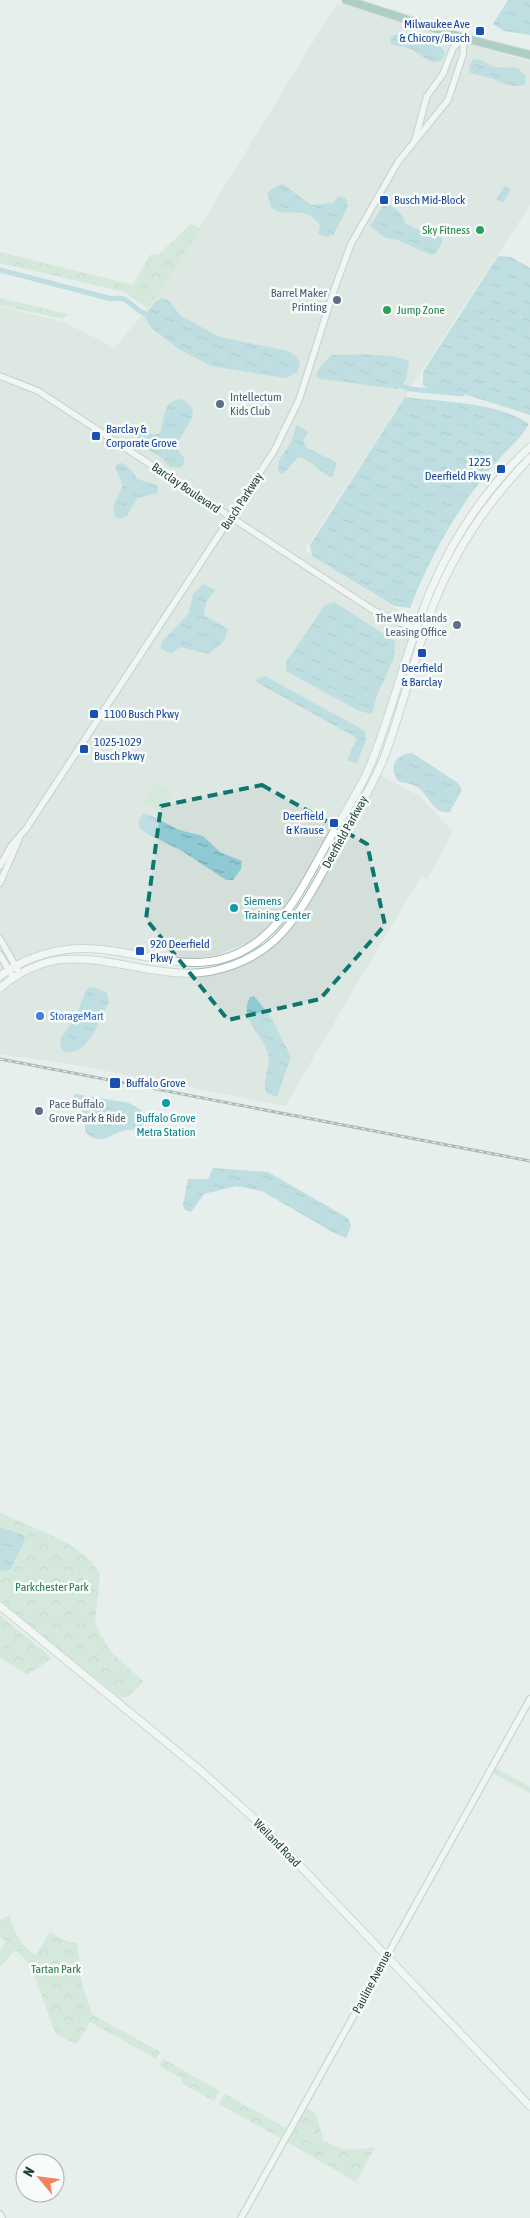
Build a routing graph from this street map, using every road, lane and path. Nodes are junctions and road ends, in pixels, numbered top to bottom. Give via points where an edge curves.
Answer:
1 (346, 0) edge
2 (464, 38) junction
3 (530, 55) edge
4 (414, 140) junction
5 (0, 376) edge
6 (530, 446) edge
7 (530, 458) edge
8 (231, 519) junction
9 (416, 629) junction
10 (424, 631) junction
11 (20, 838) junction
12 (0, 866) edge
13 (0, 883) edge
14 (0, 939) edge
15 (0, 955) edge
16 (12, 968) junction
17 (0, 976) edge
18 (17, 976) junction
19 (0, 988) edge
20 (0, 1606) edge
21 (530, 1699) edge
22 (386, 1956) junction
23 (530, 2106) edge
24 (0, 2214) edge
25 (2, 2218) edge
26 (241, 2218) edge

1 - 2 main road
2 - 3 main road
2 - 4 street, Busch Parkway via 453,48 443,74 427,96
2 - 4 street, Busch Parkway via 463,56 448,100
4 - 8 street, Busch Parkway via 378,194 351,244 299,400 274,451
5 - 8 street, Barclay Boulevard via 38,391
6 - 9 main road, Deerfield Parkway via 498,480 462,530 441,568
7 - 10 main road, Deerfield Parkway via 494,498 471,531 446,575
8 - 9 street, Barclay Boulevard via 373,610
8 - 11 street, Busch Parkway
9 - 10 street, Barclay Boulevard
9 - 16 main road, Deerfield Parkway via 380,740 363,780 293,903 260,940 231,955 194,963 166,962 80,948 50,952
10 - 18 main road, Deerfield Parkway via 378,771 302,909 274,941 248,958 210,971 183,973 89,958 46,962
11 - 12 street, Busch Parkway via 11,846
11 - 13 street, Busch Parkway
14 - 16 street
15 - 16 street
16 - 17 main road, Deerfield Parkway
16 - 18 street
18 - 19 main road, Deerfield Parkway
20 - 22 main road, Weiland Road via 200,1770 259,1823
21 - 22 street, Pauline Avenue
22 - 23 main road, Weiland Road
22 - 26 street, Pauline Avenue
24 - 25 street

